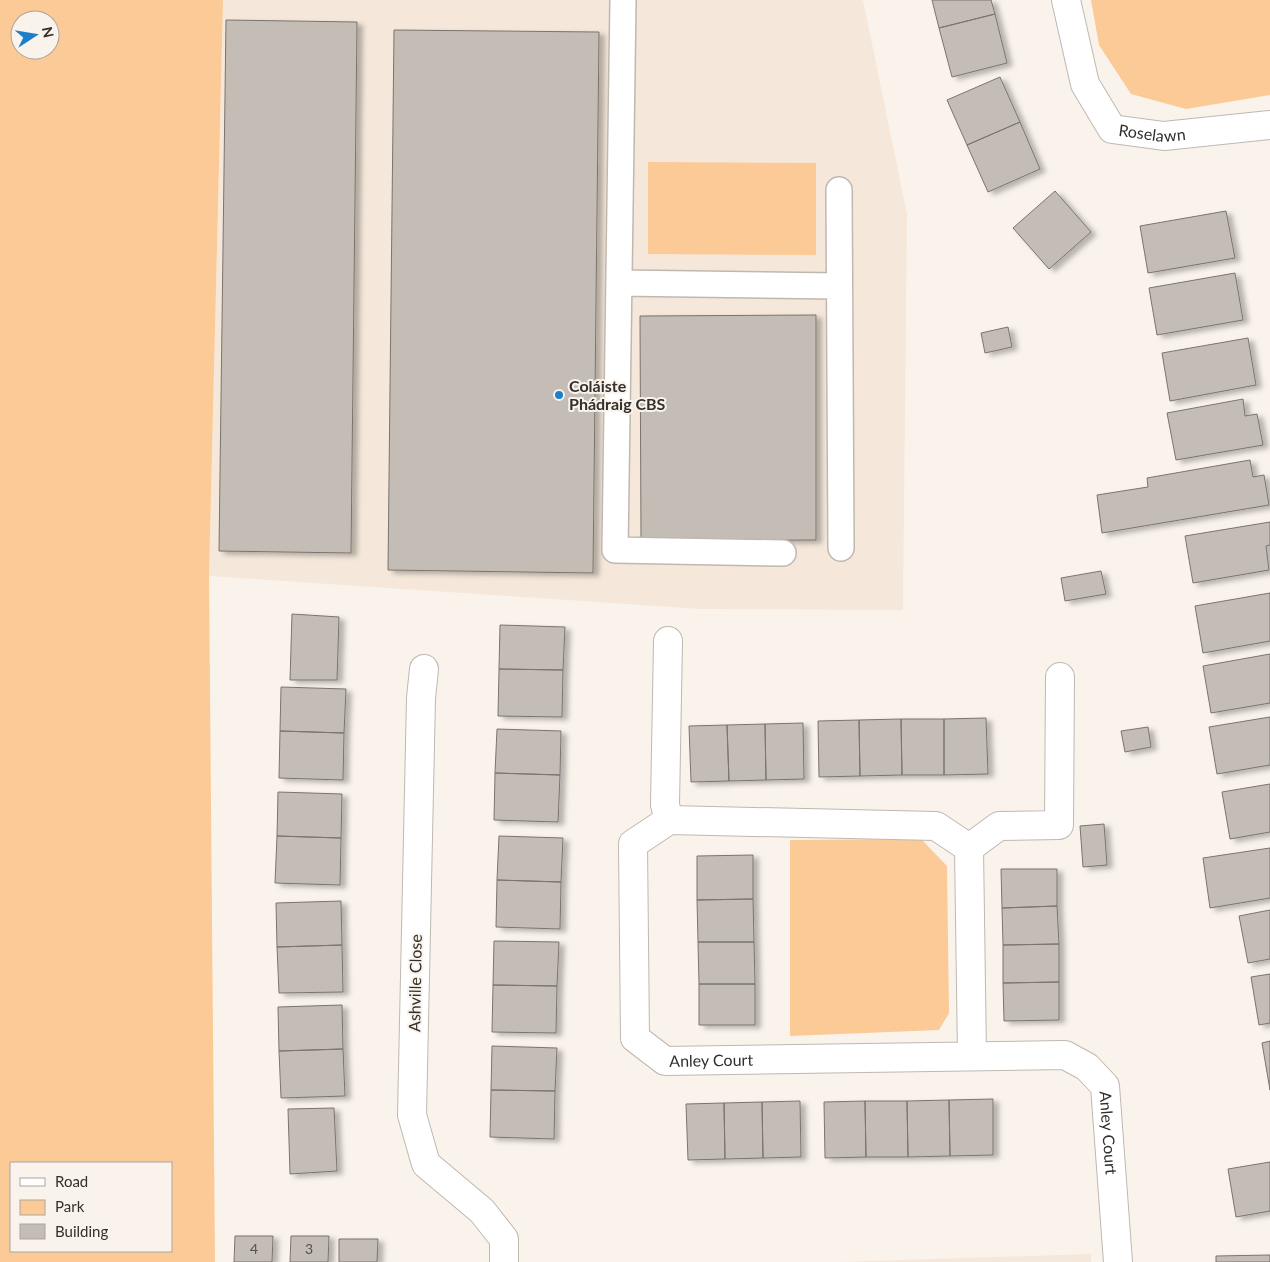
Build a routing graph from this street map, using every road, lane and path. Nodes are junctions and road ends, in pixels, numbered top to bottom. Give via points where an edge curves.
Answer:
1 (623, 0) edge
2 (1066, 0) edge
3 (1270, 125) edge
4 (839, 190) dead end
5 (620, 283) junction
6 (839, 286) junction
7 (841, 548) dead end
8 (783, 552) dead end
9 (668, 641) dead end
10 (424, 669) dead end
11 (1060, 676) dead end
12 (668, 820) junction
13 (969, 848) junction
14 (972, 1056) junction
15 (504, 1262) edge
16 (1118, 1262) edge

1 - 5 lane
2 - 3 street, Roselawn via 1085,84 1112,129 1164,136
4 - 6 lane
5 - 6 lane
5 - 8 lane via 615,550
6 - 7 lane
9 - 12 street via 665,805
10 - 15 street, Ashville Close via 412,1115 426,1164 482,1211 504,1239
11 - 13 street via 1059,825 999,826
12 - 13 street via 936,826
12 - 14 street, Anley Court via 633,844 635,1038 665,1061
13 - 14 street
14 - 16 street, Anley Court via 1065,1055 1087,1067 1105,1086

